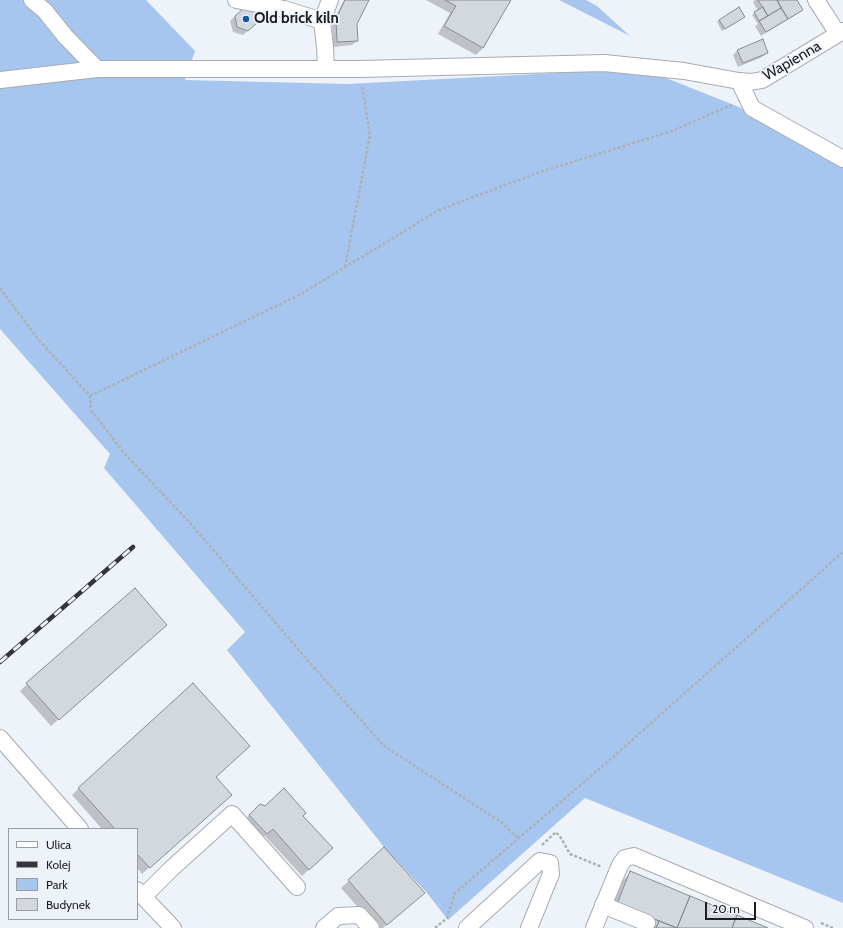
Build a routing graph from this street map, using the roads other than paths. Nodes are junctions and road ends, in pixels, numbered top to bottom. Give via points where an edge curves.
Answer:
1 (32, 0) edge
2 (236, 0) edge
3 (330, 0) edge
4 (816, 0) edge
5 (322, 21) junction
6 (840, 33) edge
7 (97, 69) junction
8 (326, 69) junction
9 (0, 80) edge
10 (739, 82) junction
11 (843, 159) edge
12 (0, 738) edge
13 (79, 828) edge
14 (297, 887) dead end
15 (140, 893) edge
16 (603, 905) junction
17 (647, 923) dead end
18 (173, 928) edge
19 (324, 928) edge
20 (371, 928) edge
21 (467, 928) edge
22 (529, 928) edge
23 (594, 928) edge
24 (805, 928) edge

1 - 7 street
2 - 5 street
3 - 5 street
4 - 6 street
5 - 8 street
6 - 10 street, Wapienna via 762,80
7 - 8 street, Wapienna
7 - 9 street, Wapienna
8 - 10 street, Wapienna via 604,63 684,71
10 - 11 street via 752,108
12 - 13 street
14 - 15 street via 232,814
15 - 18 street
16 - 17 street
16 - 23 street
16 - 24 street via 620,865 625,858 634,856
19 - 20 street via 338,916 360,914
21 - 22 street via 540,861 550,863 551,874

